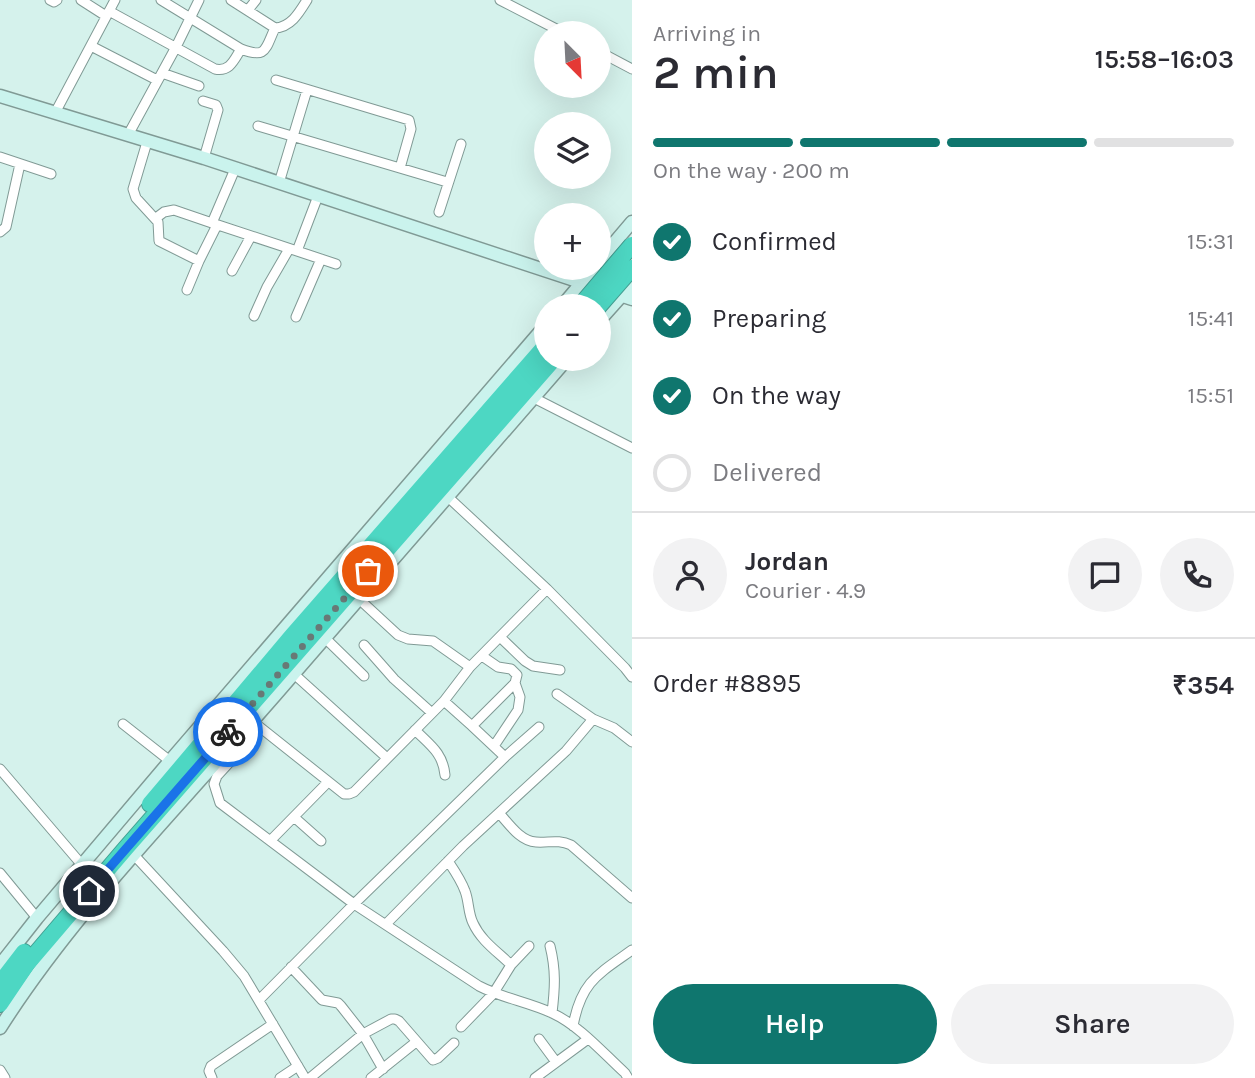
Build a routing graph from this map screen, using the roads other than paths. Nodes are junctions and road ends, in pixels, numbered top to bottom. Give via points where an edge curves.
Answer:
1 (50, 0) edge
2 (57, 0) edge
3 (82, 0) edge
4 (116, 0) edge
5 (161, 0) edge
6 (199, 0) edge
7 (231, 0) edge
8 (256, 0) edge
9 (307, 0) edge
10 (500, 0) edge
11 (248, 10) junction
12 (108, 14) junction
13 (190, 16) junction
14 (541, 21) edge
15 (275, 28) junction
16 (91, 46) junction
17 (176, 47) junction
18 (241, 49) junction
19 (611, 58) edge
20 (632, 69) edge
21 (159, 76) junction
22 (276, 80) dead end
23 (199, 86) dead end
24 (307, 90) junction
25 (0, 96) edge
26 (203, 101) dead end
27 (55, 113) junction
28 (258, 126) dead end
29 (128, 135) junction
30 (293, 136) junction
31 (147, 142) junction
32 (461, 144) dead end
33 (0, 157) edge
34 (204, 158) junction
35 (20, 164) junction
36 (400, 168) junction
37 (235, 169) junction
38 (51, 174) dead end
39 (447, 182) junction
40 (279, 183) junction
41 (318, 196) junction
42 (439, 212) dead end
43 (156, 218) junction
44 (632, 222) edge
45 (214, 224) junction
46 (0, 232) edge
47 (251, 236) junction
48 (632, 245) edge
49 (611, 247) edge
50 (293, 250) junction
51 (321, 259) junction
52 (199, 261) junction
53 (336, 264) dead end
54 (632, 268) edge
55 (232, 271) dead end
56 (583, 282) junction
57 (632, 284) edge
58 (187, 290) dead end
59 (572, 294) edge
60 (590, 294) edge
61 (609, 294) edge
62 (627, 297) edge
63 (611, 311) edge
64 (254, 316) dead end
65 (296, 317) dead end
66 (534, 339) edge
67 (534, 360) edge
68 (544, 371) edge
69 (557, 371) edge
70 (534, 397) junction
71 (632, 448) edge
72 (448, 498) junction
73 (547, 589) junction
74 (359, 599) junction
75 (500, 637) junction
76 (325, 638) junction
77 (364, 645) dead end
78 (482, 656) junction
79 (470, 667) junction
80 (560, 670) dead end
81 (294, 674) junction
82 (364, 676) dead end
83 (632, 677) edge
84 (515, 682) junction
85 (557, 694) dead end
86 (444, 701) junction
87 (211, 713) junction
88 (432, 713) junction
89 (249, 715) junction
90 (593, 719) junction
91 (123, 724) dead end
92 (472, 726) junction
93 (539, 727) dead end
94 (415, 730) junction
95 (241, 734) junction
96 (214, 738) junction
97 (632, 742) edge
98 (494, 746) junction
99 (505, 757) junction
100 (387, 758) junction
101 (170, 761) junction
102 (0, 769) edge
103 (444, 775) dead end
104 (328, 782) junction
105 (499, 813) junction
106 (294, 817) junction
107 (271, 840) junction
108 (321, 841) dead end
109 (134, 855) junction
110 (448, 861) junction
111 (82, 865) junction
112 (0, 873) edge
113 (632, 898) edge
114 (354, 904) junction
115 (37, 918) junction
116 (386, 924) junction
117 (529, 946) dead end
118 (550, 946) dead end
119 (632, 950) edge
120 (3, 958) edge
121 (511, 965) junction
122 (291, 967) junction
123 (0, 983) edge
124 (493, 993) junction
125 (259, 1000) junction
126 (0, 1004) edge
127 (552, 1013) junction
128 (273, 1024) junction
129 (461, 1027) dead end
130 (573, 1027) junction
131 (0, 1028) edge
132 (363, 1034) junction
133 (539, 1039) dead end
134 (588, 1039) junction
135 (416, 1042) junction
136 (454, 1044) dead end
137 (556, 1062) junction
138 (298, 1066) junction
139 (383, 1069) junction
140 (0, 1070) edge
141 (5, 1078) edge
142 (212, 1078) edge
143 (280, 1078) edge
144 (305, 1078) edge
145 (310, 1078) edge
146 (371, 1078) edge
147 (535, 1078) edge
148 (628, 1078) edge

1 - 2 street
3 - 12 street
4 - 12 street
5 - 13 street
6 - 13 street
7 - 11 street
8 - 11 street
9 - 15 street via 287,26
10 - 14 street
11 - 15 street
12 - 16 street
12 - 17 street
13 - 17 street
13 - 18 street
15 - 18 street via 264,51 254,54
16 - 21 street
16 - 27 street
17 - 18 street via 219,70 230,66
17 - 21 street
19 - 20 street
21 - 23 street
21 - 29 street
22 - 24 street
24 - 30 street
24 - 36 street via 409,120 411,129
25 - 27 street
26 - 34 street via 218,110
27 - 29 street
28 - 30 street
29 - 31 street
30 - 36 street
30 - 40 street
31 - 34 street
31 - 43 street via 133,189
32 - 39 street
33 - 35 street
34 - 37 street
35 - 38 street
35 - 46 street via 6,227
36 - 39 street
37 - 40 street
37 - 45 street
39 - 42 street
40 - 41 street
41 - 50 street
41 - 56 street
43 - 45 street via 174,210
43 - 52 street via 159,241
44 - 49 street
45 - 47 street
45 - 52 street
47 - 50 street
47 - 55 street
48 - 60 highway, bridge
50 - 51 street
50 - 64 street
51 - 53 street
51 - 65 street
52 - 58 street
54 - 61 highway, bridge
56 - 59 street
56 - 62 street
57 - 62 street
62 - 63 street
66 - 87 street
67 - 89 highway
68 - 89 highway
69 - 70 street
70 - 71 street
70 - 72 street
72 - 73 street
72 - 74 street
73 - 75 street
73 - 83 street
74 - 76 street
74 - 79 street via 398,635 433,641
75 - 78 street
75 - 80 street via 533,666
76 - 81 street
76 - 82 street
77 - 88 street
78 - 79 street
78 - 84 street via 515,672
79 - 86 street
81 - 89 street
81 - 100 street
84 - 92 street
84 - 98 street via 518,710
85 - 90 street
86 - 88 street
86 - 92 street
87 - 96 highway
87 - 101 street
88 - 94 street
89 - 95 street
89 - 96 highway
89 - 104 street
89 - 107 street via 214,784 220,803
90 - 97 street via 614,727
90 - 105 street via 566,751
91 - 101 street
92 - 98 street
93 - 99 street
94 - 100 street
94 - 103 street via 438,753
95 - 96 highway
95 - 109 street
96 - 123 highway
96 - 126 highway
98 - 99 street
99 - 114 street
100 - 104 street via 354,792 344,794
101 - 111 street
102 - 111 street
104 - 106 street
105 - 110 street
105 - 113 street via 526,839 570,845
106 - 107 street
106 - 108 street
107 - 114 street
109 - 125 street via 223,951
109 - 131 street via 32,979
110 - 116 street
110 - 121 street via 462,883 478,932
111 - 115 street
112 - 115 street
114 - 116 street
114 - 122 street
115 - 120 street
116 - 124 street
117 - 121 street
118 - 127 street via 555,980
119 - 130 street via 591,981
121 - 124 street
122 - 125 street
122 - 132 street via 322,1000 340,1004
124 - 127 street
124 - 129 street
125 - 128 street
127 - 130 street
128 - 138 street
128 - 142 street via 211,1066
130 - 134 street
132 - 135 street via 395,1019
132 - 139 street
132 - 145 street
133 - 137 street
134 - 137 street
134 - 148 street
135 - 136 street via 433,1060
135 - 139 street
137 - 147 street
138 - 143 street
138 - 144 street
139 - 146 street
140 - 141 street

